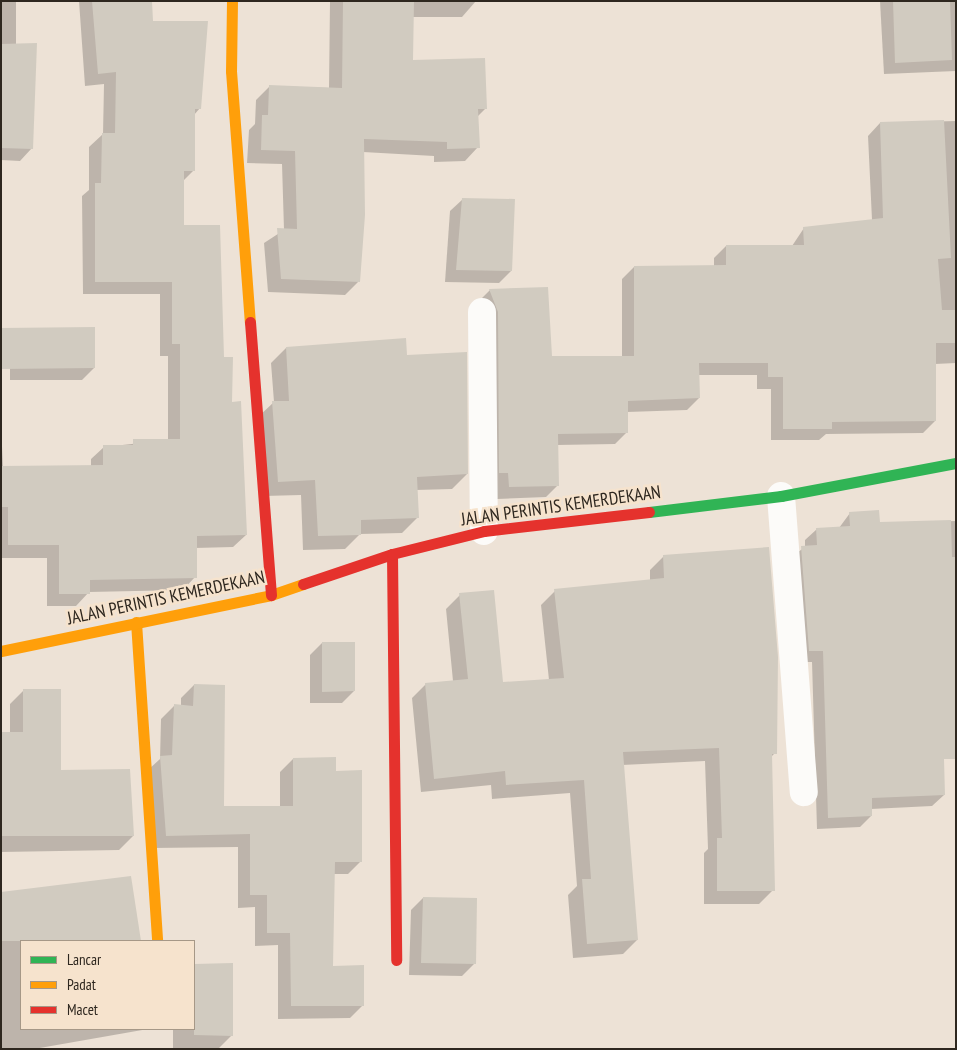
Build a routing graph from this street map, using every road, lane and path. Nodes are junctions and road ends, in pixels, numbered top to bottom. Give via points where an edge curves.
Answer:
1 (232, 1) edge
2 (482, 312) dead end
3 (956, 463) edge
4 (781, 496) junction
5 (484, 531) junction
6 (392, 554) junction
7 (271, 595) junction
8 (136, 622) junction
9 (1, 651) edge
10 (804, 792) dead end
11 (157, 940) edge
12 (396, 960) dead end

1 - 7 street via 232,71
2 - 5 street
3 - 4 street, JALAN PERINTIS KEMERDEKAAN
4 - 5 street, JALAN PERINTIS KEMERDEKAAN
4 - 10 street
5 - 6 street, JALAN PERINTIS KEMERDEKAAN
6 - 7 street, JALAN PERINTIS KEMERDEKAAN
6 - 12 street
7 - 8 street, JALAN PERINTIS KEMERDEKAAN
8 - 9 street, JALAN PERINTIS KEMERDEKAAN
8 - 11 street

